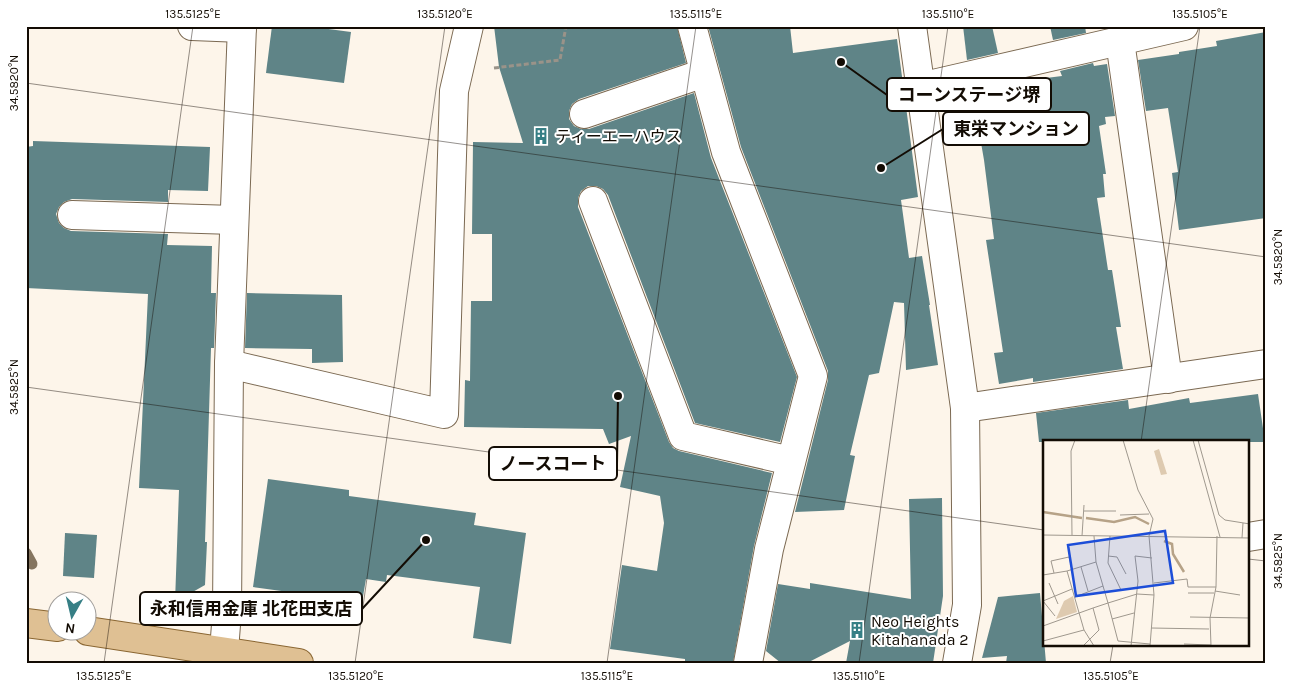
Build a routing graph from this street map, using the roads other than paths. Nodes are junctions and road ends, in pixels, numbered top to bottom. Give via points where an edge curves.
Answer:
1 (192, 26) edge
2 (469, 26) edge
3 (692, 26) edge
4 (912, 26) edge
5 (1184, 26) edge
6 (242, 27) edge
7 (1120, 41) junction
8 (704, 73) junction
9 (920, 87) junction
10 (584, 114) dead end
11 (594, 201) dead end
12 (72, 215) dead end
13 (234, 220) junction
14 (229, 364) junction
15 (1266, 364) edge
16 (1168, 379) junction
17 (965, 408) junction
18 (791, 461) junction
19 (1266, 534) edge
20 (1250, 537) edge
21 (26, 622) edge
22 (48, 625) edge
23 (98, 633) edge
24 (224, 657) edge
25 (299, 663) edge
26 (748, 663) edge
27 (957, 663) edge

1 - 6 street
2 - 14 street via 454,91 444,414
3 - 8 street
4 - 9 street
5 - 7 street
6 - 13 street
7 - 9 street
7 - 16 street
8 - 10 street
8 - 18 street via 726,152 813,376
9 - 17 street
11 - 18 street via 683,436
12 - 13 street
13 - 14 street
14 - 24 street
15 - 16 street
16 - 17 street
17 - 27 street via 968,605
18 - 26 street via 769,549
19 - 20 street
21 - 22 main road
23 - 24 main road
24 - 25 main road

